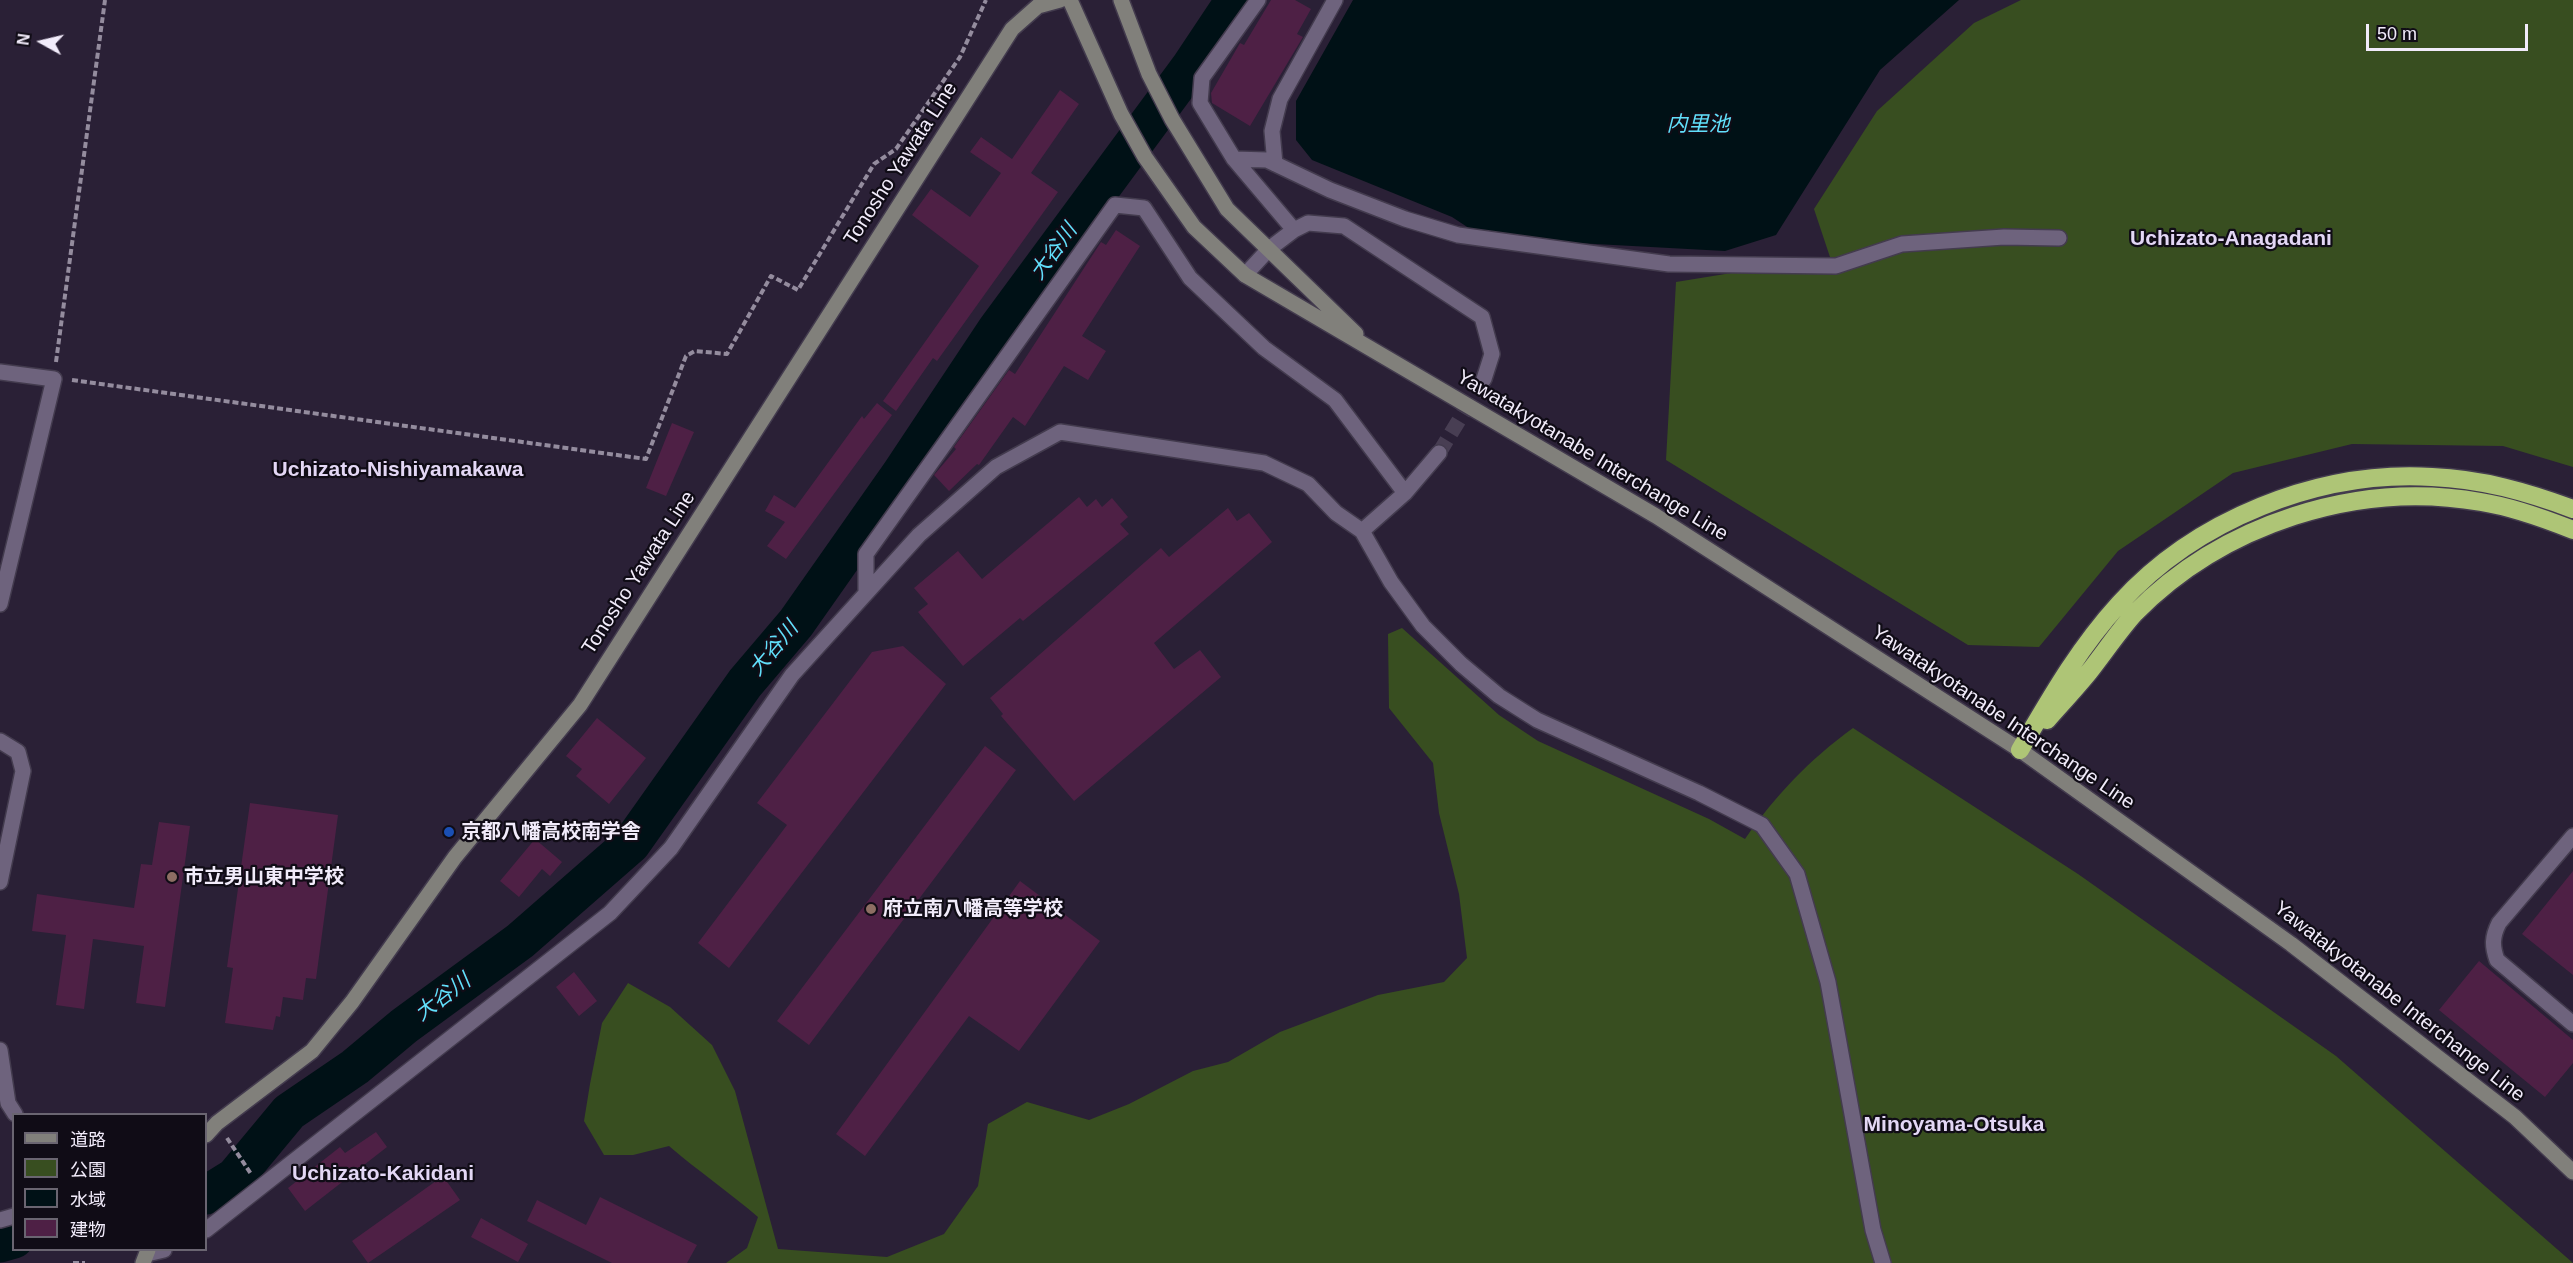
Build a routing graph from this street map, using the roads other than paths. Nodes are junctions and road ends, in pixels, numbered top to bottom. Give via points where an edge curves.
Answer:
1 (1060, 0) edge
2 (1070, 0) edge
3 (1121, 0) edge
4 (1258, 0) edge
5 (1335, 0) edge
6 (1234, 159) junction
7 (1275, 164) junction
8 (1294, 230) junction
9 (2059, 238) dead end
10 (1269, 249) junction
11 (1245, 275) junction
12 (1373, 350) junction
13 (0, 372) edge
14 (1484, 379) tunnel mouth
15 (1439, 453) tunnel mouth
16 (1405, 493) junction
17 (2573, 510) edge
18 (2573, 530) edge
19 (1362, 531) junction
20 (866, 593) junction
21 (0, 604) edge
22 (0, 741) edge
23 (2020, 750) junction
24 (2573, 836) edge
25 (0, 882) edge
26 (2573, 1024) edge
27 (0, 1050) edge
28 (14, 1113) edge
29 (207, 1134) edge
30 (2573, 1172) edge
31 (207, 1229) edge
32 (161, 1251) edge
33 (146, 1256) edge
34 (1883, 1263) edge

1 - 29 main road, Tonosho Yawata Line via 1038,6 1012,29 580,705 455,857 352,1002 312,1050
2 - 11 main road, Yawatakyotanabe Interchange Line via 1121,114 1145,157 1194,227
3 - 10 main road, Yawatakyotanabe Interchange Line via 1149,74 1172,119 1227,209
4 - 6 street via 1202,78 1200,103
5 - 7 street via 1280,99 1272,131
6 - 7 street via 1267,160
6 - 8 street
7 - 9 street via 1330,190 1458,235 1669,264 1836,266 1902,244 2004,237
8 - 10 street
8 - 14 street via 1308,222 1344,226 1482,317 1492,354
10 - 11 street
10 - 12 main road, Yawatakyotanabe Interchange Line
11 - 12 main road, Yawatakyotanabe Interchange Line
12 - 23 main road, Yawatakyotanabe Interchange Line via 1656,516
13 - 21 street via 54,379
15 - 16 street
16 - 19 street
16 - 20 street via 1335,400 1264,348 1190,278 1144,208 1115,205 866,554
17 - 23 highway via 2482,482 2431,476 2337,484 2289,496 2240,516 2187,545 2119,604 2071,662
18 - 23 highway via 2529,513 2481,502 2430,497 2382,498 2337,506 2248,533 2205,557 2134,615
19 - 20 street via 1336,513 1308,483 1264,463 1060,432 996,467 919,535
19 - 34 street via 1391,582 1423,626 1499,696 1537,720 1762,825 1797,874 1828,982 1873,1230
20 - 31 street via 792,675 671,848 610,913
22 - 25 street via 18,752 23,771
23 - 30 main road, Yawatakyotanabe Interchange Line via 2291,944 2515,1117
24 - 26 street via 2493,934 2497,960
27 - 28 street via 8,1103
32 - 33 street

